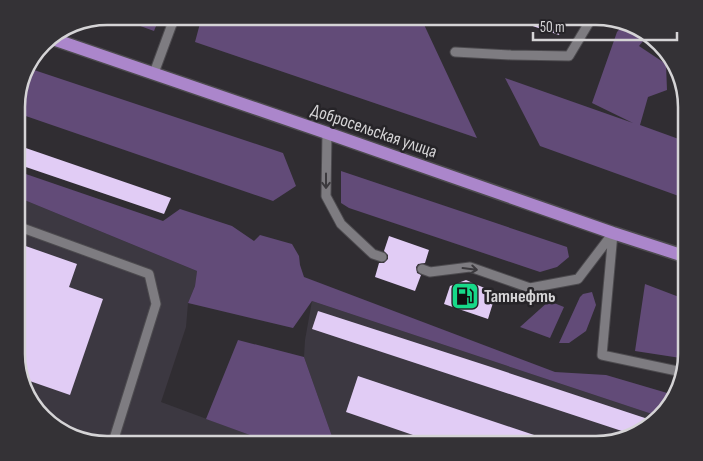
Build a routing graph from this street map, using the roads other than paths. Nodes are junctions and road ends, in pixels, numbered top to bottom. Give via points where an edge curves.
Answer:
1 (172, 25) edge
2 (588, 25) edge
3 (59, 41) edge
4 (455, 52) dead end
5 (154, 73) junction
6 (327, 133) junction
7 (25, 229) edge
8 (613, 233) junction
9 (678, 255) edge
10 (382, 257) dead end
11 (422, 269) dead end
12 (676, 371) edge
13 (115, 436) edge

1 - 5 lane
2 - 4 lane via 569,56
3 - 5 main road, Добросельская улица
5 - 6 main road, Добросельская улица
6 - 8 main road, Добросельская улица
6 -> 10 lane via 326,196 340,224 373,254
7 - 13 lane via 149,274 156,304
8 - 9 main road, Добросельская улица
11 -> 8 lane via 430,272 470,267 530,288 578,279
8 - 12 lane via 602,355

